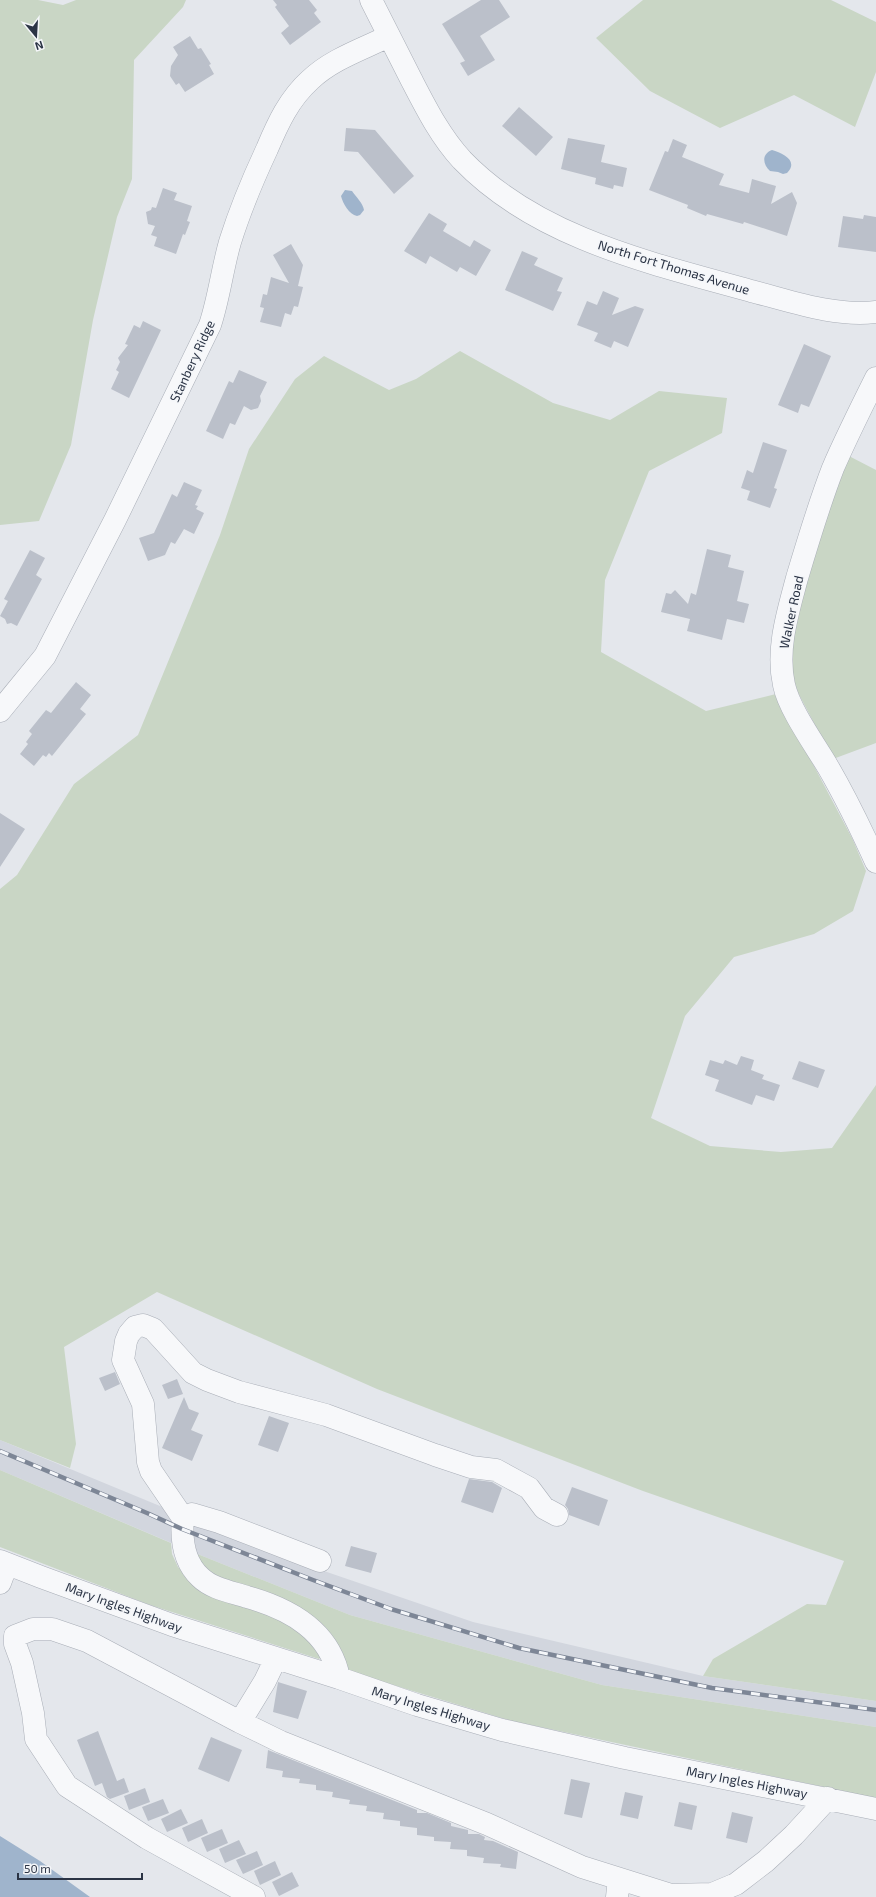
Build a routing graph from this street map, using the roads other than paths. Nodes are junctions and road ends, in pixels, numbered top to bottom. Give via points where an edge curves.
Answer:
1 (371, 0) edge
2 (389, 36) junction
3 (876, 312) edge
4 (876, 378) edge
5 (0, 711) edge
6 (876, 862) edge
7 (557, 1515) dead end
8 (183, 1518) junction
9 (320, 1561) dead end
10 (2, 1569) edge
11 (8, 1635) edge
12 (276, 1658) junction
13 (340, 1678) junction
14 (240, 1722) junction
15 (828, 1798) junction
16 (876, 1809) edge
17 (618, 1888) edge
18 (717, 1895) edge
19 (254, 1897) edge

1 - 2 street, North Fort Thomas Avenue
2 - 3 street, North Fort Thomas Avenue via 427,111 455,152 489,183 537,215 588,240 641,260 816,308 848,313
2 - 5 street, Stanbery Ridge via 319,72 295,96 283,113 242,205 230,242 221,276 218,302 210,325 116,520 45,656
4 - 6 street, Walker Road via 843,445 816,516 791,597 783,636 782,658 784,685 788,698 848,803
7 - 8 street via 544,1508 529,1488 496,1470 435,1456 326,1415 239,1392 207,1380 193,1373 153,1329 143,1325 135,1326 126,1341 123,1360 143,1404 148,1462 151,1472
8 - 9 street via 192,1514 219,1522
8 - 13 street via 183,1547 200,1578 218,1588 284,1610 306,1623 325,1642 336,1662
10 - 12 street, Mary Ingles Highway
11 - 14 street via 33,1629 52,1629 87,1640
11 - 19 street via 15,1644 22,1663 36,1739 67,1786 147,1838
12 - 13 street, Mary Ingles Highway
12 - 14 street
13 - 15 street, Mary Ingles Highway via 417,1705 502,1730 625,1758
14 - 17 street via 281,1742 487,1824 582,1868
15 - 16 street, Mary Ingles Highway
15 - 18 street via 766,1861
17 - 18 street via 671,1895

